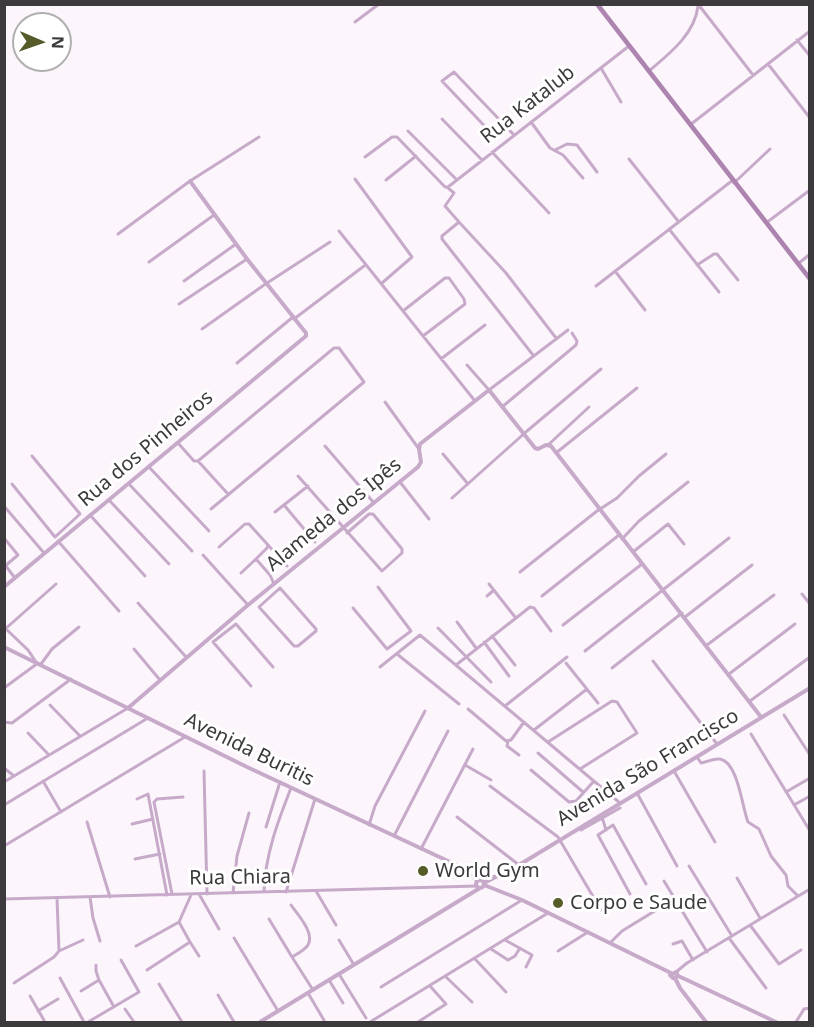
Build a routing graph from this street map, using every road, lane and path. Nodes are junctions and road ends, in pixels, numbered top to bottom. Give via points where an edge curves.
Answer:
1 (379, 4) edge
2 (597, 4) edge
3 (355, 22) dead end
4 (810, 31) edge
5 (797, 40) junction
6 (629, 46) junction
7 (810, 56) edge
8 (768, 64) junction
9 (601, 68) junction
10 (648, 71) junction
11 (753, 75) junction
12 (621, 102) dead end
13 (810, 118) edge
14 (442, 119) dead end
15 (531, 122) junction
16 (505, 125) junction
17 (690, 125) junction
18 (408, 131) dead end
19 (514, 135) junction
20 (259, 137) dead end
21 (770, 149) dead end
22 (555, 150) junction
23 (492, 152) junction
24 (416, 156) junction
25 (365, 157) dead end
26 (629, 159) dead end
27 (482, 160) junction
28 (597, 172) dead end
29 (583, 178) dead end
30 (355, 179) dead end
31 (386, 180) dead end
32 (456, 180) junction
33 (190, 181) junction
34 (734, 181) junction
35 (446, 187) junction
36 (810, 190) edge
37 (549, 213) dead end
38 (214, 215) junction
39 (678, 221) junction
40 (459, 222) junction
41 (766, 224) junction
42 (669, 229) junction
43 (339, 231) dead end
44 (118, 234) dead end
45 (330, 242) dead end
46 (236, 244) junction
47 (810, 254) edge
48 (247, 259) junction
49 (149, 262) dead end
50 (798, 264) junction
51 (698, 265) junction
52 (364, 266) dead end
53 (615, 271) junction
54 (810, 279) edge
55 (738, 280) dead end
56 (184, 281) dead end
57 (267, 283) junction
58 (382, 283) junction
59 (596, 286) dead end
60 (719, 292) dead end
61 (179, 304) dead end
62 (645, 310) dead end
63 (403, 311) junction
64 (294, 318) junction
65 (485, 325) dead end
66 (202, 329) dead end
67 (423, 336) junction
68 (556, 338) junction
69 (533, 355) junction
70 (441, 358) junction
71 (237, 363) dead end
72 (466, 365) dead end
73 (601, 369) dead end
74 (637, 388) dead end
75 (489, 390) junction
76 (475, 401) junction
77 (385, 402) dead end
78 (502, 407) junction
79 (589, 407) dead end
80 (524, 434) junction
81 (178, 442) junction
82 (548, 445) junction
83 (324, 446) dead end
84 (418, 449) junction
85 (556, 453) junction
86 (443, 454) dead end
87 (666, 454) dead end
88 (32, 456) dead end
89 (198, 461) junction
90 (149, 467) junction
91 (298, 476) dead end
92 (400, 482) junction
93 (687, 482) dead end
94 (12, 484) dead end
95 (129, 484) junction
96 (468, 484) junction
97 (308, 486) junction
98 (228, 494) junction
99 (452, 498) dead end
100 (109, 500) junction
101 (374, 503) junction
102 (284, 505) junction
103 (4, 506) edge
104 (211, 509) dead end
105 (598, 510) junction
106 (275, 512) dead end
107 (80, 514) junction
108 (89, 516) junction
109 (429, 519) dead end
110 (342, 528) junction
111 (209, 531) dead end
112 (347, 533) junction
113 (621, 537) junction
114 (4, 538) edge
115 (729, 538) dead end
116 (58, 541) junction
117 (315, 542) dead end
118 (684, 544) dead end
119 (268, 545) junction
120 (219, 548) dead end
121 (192, 551) dead end
122 (633, 552) junction
123 (44, 553) junction
124 (203, 555) dead end
125 (256, 559) junction
126 (643, 563) junction
127 (169, 564) dead end
128 (5, 565) edge
129 (752, 565) dead end
130 (287, 566) dead end
131 (520, 572) dead end
132 (241, 573) dead end
133 (146, 576) dead end
134 (15, 578) junction
135 (56, 584) dead end
136 (274, 584) junction
137 (489, 584) dead end
138 (4, 587) edge
139 (378, 587) dead end
140 (266, 590) junction
141 (494, 590) junction
142 (663, 590) junction
143 (802, 594) dead end
144 (774, 595) dead end
145 (270, 596) junction
146 (487, 596) dead end
147 (542, 596) dead end
148 (138, 603) dead end
149 (810, 604) edge
150 (248, 605) junction
151 (353, 608) dead end
152 (119, 611) dead end
153 (683, 615) junction
154 (515, 617) junction
155 (457, 622) dead end
156 (795, 624) dead end
157 (563, 625) dead end
158 (79, 627) dead end
159 (438, 628) dead end
160 (5, 629) edge
161 (220, 629) junction
162 (411, 631) junction
163 (551, 631) dead end
164 (225, 633) junction
165 (492, 636) junction
166 (417, 638) junction
167 (484, 642) junction
168 (709, 644) junction
169 (476, 648) junction
170 (5, 649) edge
171 (134, 649) dead end
172 (585, 651) dead end
173 (398, 654) junction
174 (185, 656) junction
175 (466, 656) junction
176 (567, 657) dead end
177 (810, 657) edge
178 (653, 661) dead end
179 (38, 663) junction
180 (566, 663) dead end
181 (455, 665) junction
182 (515, 665) dead end
183 (380, 667) dead end
184 (273, 668) dead end
185 (612, 668) dead end
186 (729, 674) junction
187 (509, 676) dead end
188 (71, 679) junction
189 (160, 680) junction
190 (491, 682) dead end
191 (251, 686) dead end
192 (4, 688) edge
193 (810, 688) edge
194 (587, 689) junction
195 (750, 701) junction
196 (598, 703) dead end
197 (459, 704) dead end
198 (50, 705) dead end
199 (505, 706) junction
200 (128, 708) junction
201 (468, 709) dead end
202 (424, 711) dead end
203 (784, 715) dead end
204 (761, 717) junction
205 (148, 718) junction
206 (4, 722) edge
207 (524, 722) junction
208 (533, 730) junction
209 (448, 731) dead end
210 (28, 734) dead end
211 (751, 734) dead end
212 (81, 736) junction
213 (187, 736) junction
214 (508, 741) junction
215 (548, 742) junction
216 (717, 744) junction
217 (473, 749) dead end
218 (538, 753) dead end
219 (49, 755) junction
220 (519, 755) dead end
221 (810, 755) edge
222 (697, 757) junction
223 (465, 765) junction
224 (4, 768) edge
225 (580, 769) junction
226 (531, 770) dead end
227 (204, 771) dead end
228 (674, 771) junction
229 (14, 776) junction
230 (810, 778) edge
231 (491, 780) dead end
232 (594, 780) junction
233 (43, 781) junction
234 (4, 782) edge
235 (280, 782) junction
236 (490, 786) dead end
237 (291, 788) junction
238 (583, 792) junction
239 (786, 792) junction
240 (638, 795) junction
241 (810, 796) edge
242 (183, 797) dead end
243 (137, 800) dead end
244 (315, 801) junction
245 (274, 802) junction
246 (4, 805) edge
247 (620, 805) junction
248 (794, 805) junction
249 (283, 808) junction
250 (61, 812) junction
251 (249, 813) dead end
252 (457, 817) dead end
253 (602, 817) junction
254 (153, 819) junction
255 (87, 822) dead end
256 (132, 824) dead end
257 (369, 825) junction
258 (266, 827) dead end
259 (581, 830) dead end
260 (606, 830) junction
261 (810, 831) edge
262 (394, 836) junction
263 (560, 840) junction
264 (715, 842) dead end
265 (4, 846) edge
266 (421, 850) junction
267 (160, 854) junction
268 (135, 859) dead end
269 (519, 865) junction
270 (677, 866) dead end
271 (689, 866) dead end
272 (737, 878) dead end
273 (664, 881) dead end
274 (481, 884) junction
275 (646, 884) dead end
276 (809, 890) edge
277 (316, 891) junction
278 (286, 892) junction
279 (233, 893) junction
280 (264, 893) junction
281 (191, 894) junction
282 (200, 894) junction
283 (207, 894) junction
284 (630, 894) dead end
285 (170, 895) junction
286 (798, 896) junction
287 (90, 897) junction
288 (110, 897) junction
289 (57, 898) junction
290 (4, 899) edge
291 (522, 900) junction
292 (671, 902) dead end
293 (291, 905) dead end
294 (601, 910) dead end
295 (548, 913) junction
296 (269, 919) dead end
297 (760, 919) junction
298 (179, 922) junction
299 (336, 925) dead end
300 (750, 925) junction
301 (219, 929) dead end
302 (588, 932) junction
303 (730, 937) junction
304 (234, 938) dead end
305 (83, 940) dead end
306 (339, 940) dead end
307 (505, 940) junction
308 (100, 941) dead end
309 (190, 942) junction
310 (611, 942) junction
311 (673, 944) dead end
312 (136, 946) dead end
313 (520, 948) junction
314 (491, 949) junction
315 (801, 950) dead end
316 (59, 951) junction
317 (558, 951) dead end
318 (707, 952) junction
319 (199, 956) dead end
320 (292, 957) junction
321 (474, 959) junction
322 (121, 960) dead end
323 (693, 960) junction
324 (96, 965) dead end
325 (354, 965) junction
326 (526, 967) dead end
327 (147, 970) dead end
328 (339, 974) junction
329 (675, 975) junction
330 (445, 976) junction
331 (60, 978) dead end
332 (99, 980) junction
333 (329, 980) junction
334 (14, 983) dead end
335 (159, 984) dead end
336 (430, 986) junction
337 (381, 987) dead end
338 (766, 988) dead end
339 (81, 990) dead end
340 (313, 990) junction
341 (308, 993) junction
342 (507, 993) dead end
343 (218, 995) dead end
344 (30, 996) dead end
345 (58, 999) dead end
346 (472, 1002) dead end
347 (344, 1003) dead end
348 (114, 1007) junction
349 (810, 1008) edge
350 (125, 1009) dead end
351 (38, 1011) junction
352 (279, 1011) junction
353 (366, 1018) dead end
354 (45, 1023) edge
355 (86, 1023) edge
356 (134, 1023) edge
357 (182, 1023) edge
358 (234, 1023) edge
359 (260, 1023) edge
360 (325, 1023) edge
361 (370, 1023) edge
362 (418, 1023) edge
363 (706, 1023) edge
364 (776, 1023) edge
365 (796, 1023) edge

1 - 3 street
2 - 6 main road
4 - 5 street
5 - 7 street
5 - 8 street
6 - 9 street, Rua Katalub
6 - 10 main road
8 - 11 street
8 - 13 street
9 - 12 street
9 - 15 street, Rua Katalub
10 - 11 street via 680,43 694,22 698,4
10 - 17 main road
11 - 17 street
14 - 27 street
15 - 19 street, Rua Katalub
15 - 22 street
16 - 16 street via 454,72 442,81 494,136
16 - 19 street
17 - 34 main road
18 - 32 street
19 - 23 street, Rua Katalub
20 - 33 street
21 - 34 street
22 - 28 street via 567,144 577,145
22 - 29 street
23 - 27 street, Rua Katalub
23 - 37 street
24 - 25 street via 394,137
24 - 31 street
24 - 35 street
26 - 39 street
27 - 32 street, Rua Katalub
30 - 58 street via 412,257
32 - 35 street, Rua Katalub
33 - 38 street
33 - 44 street
34 - 39 street
34 - 41 main road
35 - 40 street via 453,194 445,206
36 - 41 street
38 - 46 street
38 - 49 street
39 - 42 street
40 - 68 street via 506,273
40 - 69 street via 442,239
41 - 50 main road
42 - 51 street
42 - 53 street
43 - 58 street
45 - 57 street
46 - 48 street
46 - 56 street
47 - 50 street
48 - 57 street
48 - 61 street
50 - 54 main road
51 - 55 street via 717,254
51 - 60 street
52 - 64 street
53 - 59 street
53 - 62 street
57 - 64 street
57 - 66 street
58 - 63 street
63 - 67 street
63 - 67 street via 449,278 465,304
64 - 71 street
64 - 81 street, Rua dos Pinheiros via 306,335
65 - 70 street
67 - 70 street
68 - 69 street
68 - 78 street via 570,332 577,341
69 - 75 street
70 - 76 street
72 - 75 street
73 - 80 street
74 - 85 street
75 - 76 street, Alameda dos Ipês
75 - 78 street
76 - 84 street, Alameda dos Ipês
77 - 84 street
78 - 80 street
79 - 82 street
80 - 82 street via 536,449
80 - 96 street
81 - 89 street
81 - 90 street, Rua dos Pinheiros
82 - 85 street
83 - 101 street
84 - 92 street, Alameda dos Ipês via 421,463
85 - 105 street
86 - 96 street
87 - 105 street
88 - 107 street
89 - 98 street
89 - 98 street via 339,348 364,380 362,384
90 - 95 street, Rua dos Pinheiros
90 - 111 street
91 - 97 street
92 - 101 street, Alameda dos Ipês
92 - 109 street
93 - 113 street
94 - 107 street via 55,537
95 - 100 street, Rua dos Pinheiros
95 - 121 street
96 - 99 street
97 - 102 street
97 - 110 street
98 - 104 street
100 - 108 street, Rua dos Pinheiros
100 - 127 street
101 - 110 street, Alameda dos Ipês
102 - 106 street
102 - 117 street
103 - 123 street
105 - 113 street
105 - 131 street
107 - 108 street
108 - 116 street, Rua dos Pinheiros
108 - 133 street
110 - 112 street
110 - 136 street, Alameda dos Ipês
112 - 112 street via 382,571 402,553 373,514
113 - 122 street
113 - 147 street
114 - 128 street via 18,555
115 - 142 street
116 - 123 street, Rua dos Pinheiros
116 - 152 street
118 - 122 street via 668,524
119 - 120 street via 247,524
119 - 125 street
119 - 130 street
122 - 126 street
123 - 134 street, Rua dos Pinheiros
124 - 150 street
125 - 132 street
125 - 136 street
126 - 142 street
126 - 157 street
128 - 134 street
129 - 153 street
134 - 138 street, Rua dos Pinheiros
135 - 160 street
136 - 140 street, Alameda dos Ipês
137 - 141 street
139 - 162 street
140 - 145 street
140 - 150 street, Alameda dos Ipês
141 - 146 street
141 - 154 street
142 - 153 street
142 - 172 street
143 - 149 street
144 - 168 street
145 - 145 street via 282,588 316,631 294,646 259,607
148 - 174 street
150 - 161 street, Alameda dos Ipês
151 - 162 street via 387,649
153 - 168 street
153 - 185 street
154 - 163 street via 534,608
154 - 165 street
155 - 169 street
156 - 186 street
158 - 179 street
159 - 175 street
160 - 179 street
161 - 164 street
161 - 174 street, Alameda dos Ipês
162 - 166 street
164 - 184 street via 236,624
164 - 191 street via 213,642
165 - 167 street
165 - 182 street
166 - 173 street
166 - 181 street via 420,635
167 - 169 street
167 - 187 street
168 - 186 street
169 - 175 street
170 - 179 street, Avenida Buritis
171 - 189 street
173 - 183 street
173 - 197 street
174 - 189 street, Alameda dos Ipês
175 - 181 street
175 - 190 street
176 - 199 street
177 - 195 street
178 - 216 street
179 - 188 street, Avenida Buritis
179 - 192 street
180 - 194 street
181 - 199 street
186 - 195 street
188 - 200 street, Avenida Buritis
188 - 206 street via 12,723
189 - 200 street, Alameda dos Ipês
193 - 204 street, Avenida São Francisco
194 - 196 street
194 - 208 street
195 - 204 street
198 - 212 street
199 - 207 street
200 - 205 street, Avenida Buritis
200 - 212 street
201 - 214 street
202 - 257 street
203 - 221 street
204 - 216 street, Avenida São Francisco
205 - 213 street, Avenida Buritis
205 - 233 street
207 - 208 street
207 - 214 street
208 - 215 street
209 - 262 street
210 - 219 street
211 - 239 street
212 - 219 street
213 - 235 street, Avenida Buritis
213 - 250 street
214 - 220 street via 507,746
215 - 225 street
215 - 225 street via 612,701 617,702 637,731
216 - 222 street, Avenida São Francisco
217 - 223 street
218 - 238 street
219 - 229 street
222 - 228 street, Avenida São Francisco
222 - 286 street via 701,763 719,759 729,765 739,786 747,822 758,828 771,856 786,875 788,886
223 - 231 street
223 - 266 street
224 - 229 street
225 - 232 street
226 - 238 street via 569,802 576,801
227 - 283 street
228 - 240 street, Avenida São Francisco
228 - 264 street
229 - 234 street
230 - 239 street
232 - 238 street
232 - 247 street
233 - 246 street
233 - 250 street
235 - 237 street, Avenida Buritis
235 - 245 street
236 - 263 street
237 - 244 street, Avenida Buritis
237 - 249 street
239 - 248 street
240 - 247 street, Avenida São Francisco
240 - 270 street
241 - 248 street
242 - 285 street via 154,802
243 - 254 street via 148,794
244 - 257 street, Avenida Buritis
244 - 278 street
245 - 249 street
245 - 258 street
247 - 253 street, Avenida São Francisco
248 - 261 street
249 - 280 street via 267,860
250 - 265 street
251 - 279 street via 237,856
252 - 269 street
253 - 259 street
253 - 260 street
253 - 263 street, Avenida São Francisco
254 - 256 street
254 - 267 street
255 - 288 street
257 - 262 street, Avenida Buritis
260 - 275 street via 613,825
260 - 284 street via 598,835
262 - 266 street, Avenida Buritis
263 - 269 street, Avenida São Francisco
263 - 294 street
266 - 274 street, Avenida Buritis via 463,868
267 - 268 street
267 - 285 street
269 - 274 street, Avenida São Francisco
271 - 303 street
272 - 297 street
273 - 318 street
274 - 277 street, Rua Chiara
274 - 291 street, Avenida Buritis
274 - 325 street, Avenida São Francisco
276 - 286 street
277 - 278 street, Rua Chiara
277 - 299 street
278 - 280 street, Rua Chiara
279 - 280 street, Rua Chiara
279 - 283 street, Rua Chiara
281 - 282 street, Rua Chiara
281 - 285 street, Rua Chiara
281 - 298 street
282 - 283 street, Rua Chiara
282 - 301 street
285 - 288 street, Rua Chiara
286 - 297 street
287 - 288 street, Rua Chiara
287 - 289 street, Rua Chiara
287 - 308 street
289 - 290 street, Rua Chiara
289 - 316 street
291 - 295 street, Avenida Buritis
291 - 337 street
292 - 310 street via 622,931
293 - 320 street via 310,933 305,949
295 - 302 street, Avenida Buritis
295 - 307 street
296 - 320 street
297 - 300 street
298 - 309 street
298 - 312 street
300 - 303 street
300 - 315 street via 779,964
302 - 310 street, Avenida Buritis
302 - 317 street
303 - 318 street
303 - 338 street
304 - 352 street
305 - 316 street
306 - 325 street
307 - 313 street
307 - 314 street
309 - 319 street
309 - 327 street
310 - 329 street, Avenida Buritis
311 - 323 street via 682,941
313 - 314 street via 508,960
313 - 326 street via 532,955
314 - 321 street
316 - 334 street
318 - 323 street
320 - 340 street
321 - 330 street
321 - 342 street
322 - 348 street via 139,992
323 - 329 street
324 - 332 street
325 - 328 street, Avenida São Francisco
328 - 333 street, Avenida São Francisco
328 - 353 street
329 - 363 street
329 - 364 street, Avenida Buritis
330 - 336 street
330 - 346 street
331 - 355 street
332 - 339 street
332 - 348 street
333 - 340 street, Avenida São Francisco
333 - 347 street
335 - 357 street
336 - 361 street
336 - 362 street via 446,1004
340 - 341 street, Avenida São Francisco
341 - 352 street, Avenida São Francisco
341 - 360 street
343 - 358 street
344 - 351 street
345 - 351 street
348 - 355 street
349 - 365 street via 804,1009
350 - 356 street
351 - 354 street
352 - 359 street, Avenida São Francisco

